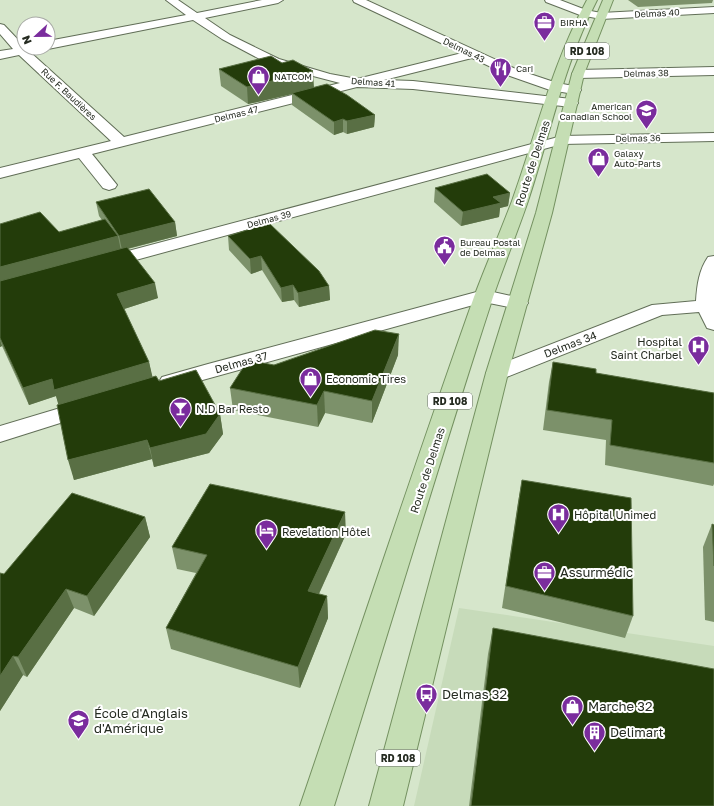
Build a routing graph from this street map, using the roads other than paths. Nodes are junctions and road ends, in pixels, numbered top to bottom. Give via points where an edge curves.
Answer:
1 (171, 0) edge
2 (278, 0) edge
3 (358, 0) edge
4 (550, 0) edge
5 (608, 0) edge
6 (592, 10) edge
7 (714, 10) edge
8 (194, 16) junction
9 (0, 27) edge
10 (56, 43) edge
11 (16, 44) edge
12 (16, 52) edge
13 (472, 54) junction
14 (0, 55) edge
15 (27, 56) edge
16 (714, 71) edge
17 (578, 74) junction
18 (358, 83) junction
19 (563, 95) junction
20 (714, 137) edge
21 (562, 140) junction
22 (122, 143) junction
23 (538, 147) junction
24 (83, 153) junction
25 (0, 173) edge
26 (109, 185) dead end
27 (714, 261) edge
28 (92, 266) edge
29 (484, 296) junction
30 (518, 304) junction
31 (710, 305) edge
32 (714, 324) edge
33 (497, 373) junction
34 (156, 387) edge
35 (104, 402) edge
36 (0, 434) edge
37 (317, 806) edge
38 (386, 806) edge

1 - 8 street, Delmas 41
2 - 8 street
3 - 13 street, Delmas 43
4 - 6 street
5 - 6 main road, Route de Delmas / RD 108
6 - 7 street, Delmas 40
6 - 17 main road, Route de Delmas / RD 108
6 - 19 main road, Route de Delmas / RD 108
8 - 10 street
8 - 18 street, Delmas 41 via 226,37 275,62
9 - 11 street, Rue F. Baudières
12 - 14 street
13 - 18 street, Delmas 47
13 - 19 street, Delmas 43
15 - 22 street, Rue F. Baudières
16 - 17 street, Delmas 38
17 - 19 main road, Route de Delmas / RD 108
18 - 19 street, Delmas 41
18 - 22 street, Delmas 47
19 - 21 main road, Route de Delmas / RD 108
19 - 23 main road, Route de Delmas / RD 108
20 - 21 street, Delmas 36
21 - 23 street, Delmas 36
21 - 30 main road, Route de Delmas / RD 108
22 - 24 street, Delmas 47
23 - 28 street, Delmas 39
23 - 29 main road, Route de Delmas / RD 108
24 - 25 street, Delmas 47
24 - 26 street
27 - 31 street via 706,284
29 - 30 street
29 - 34 street, Delmas 37
29 - 37 main road, Route de Delmas / RD 108
30 - 33 main road, Route de Delmas / RD 108
31 - 32 street
31 - 33 street, Delmas 34 via 660,309
33 - 38 main road, Route de Delmas / RD 108
35 - 36 street

